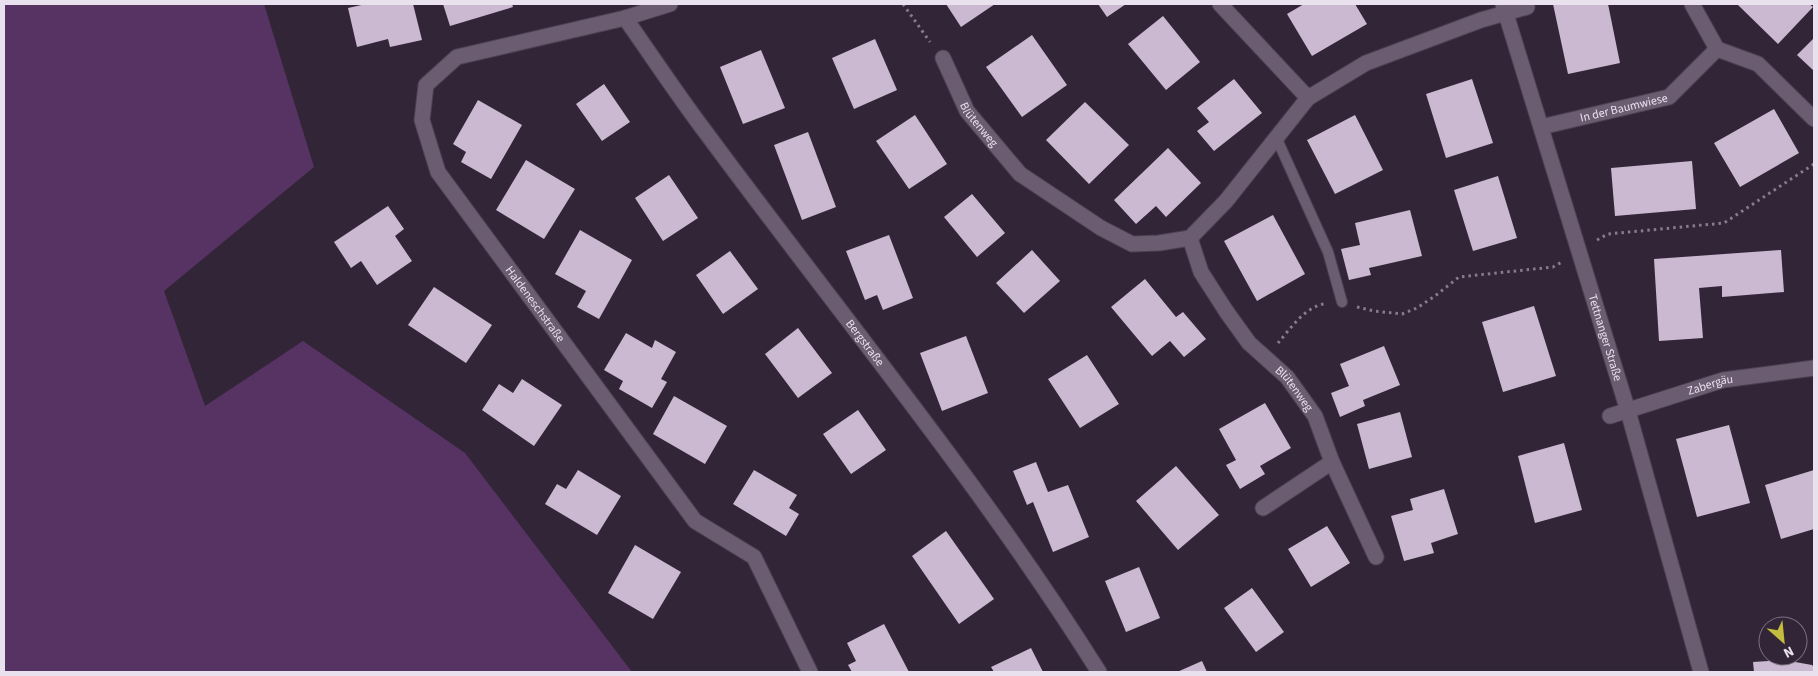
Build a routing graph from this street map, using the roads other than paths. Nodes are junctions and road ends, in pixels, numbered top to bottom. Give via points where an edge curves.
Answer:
1 (670, 4) edge
2 (1220, 4) edge
3 (1692, 4) edge
4 (1527, 7) dead end
5 (1504, 8) edge
6 (625, 18) junction
7 (1718, 49) junction
8 (942, 58) road end
9 (1308, 98) junction
10 (1814, 119) edge
11 (1541, 127) junction
12 (1276, 137) junction
13 (1190, 238) junction
14 (1342, 302) road end
15 (1814, 368) edge
16 (1628, 410) junction
17 (1610, 416) dead end
18 (1332, 462) junction
19 (1263, 508) dead end
20 (1376, 557) dead end
21 (810, 672) edge
22 (1099, 672) edge
23 (1701, 672) edge

1 - 6 street, Haldeneschstraße
2 - 9 street
3 - 7 street
4 - 5 street
5 - 9 street via 1481,20 1366,63
5 - 11 street, Tettnanger Straße
6 - 21 street, Haldeneschstraße via 457,57 426,85 422,120 438,172 695,521 754,557
6 - 22 street, Bergstraße via 706,133 951,456
7 - 10 street via 1758,64
7 - 11 street, In der Baumwiese via 1669,97
8 - 13 street, Blütenweg via 967,111 1020,174 1101,228 1132,244
9 - 12 street
11 - 16 street, Tettnanger Straße
12 - 13 street via 1226,201
12 - 14 lane via 1328,252
13 - 18 street, Blütenweg via 1201,272 1249,343 1287,377 1315,416
15 - 16 street, Zabergäu via 1723,380
16 - 17 street, Zabergäu
16 - 23 street, Tettnanger Straße
18 - 19 street
18 - 20 street, Blütenweg

